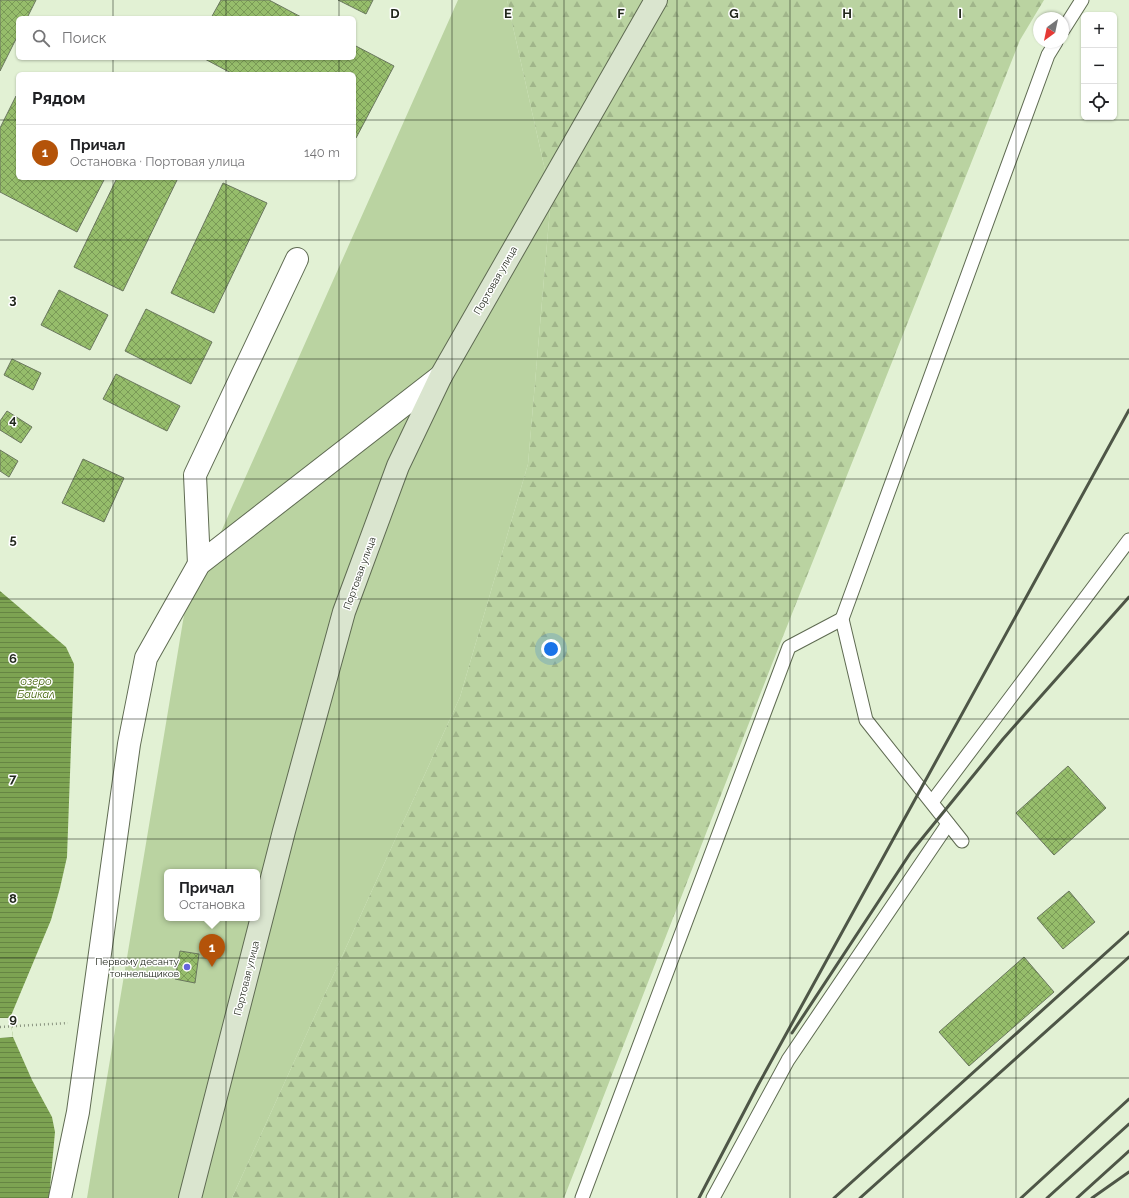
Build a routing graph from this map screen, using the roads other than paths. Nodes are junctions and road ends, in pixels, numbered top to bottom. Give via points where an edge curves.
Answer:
1 (1082, 0) edge
2 (657, 2) edge
3 (1069, 21) edge
4 (1052, 48) edge
5 (297, 259) dead end
6 (441, 376) junction
7 (1129, 540) edge
8 (199, 564) junction
9 (842, 619) junction
10 (932, 802) junction
11 (948, 824) junction
12 (962, 841) dead end
13 (60, 1198) edge
14 (190, 1198) edge
15 (582, 1198) edge
16 (713, 1198) edge

1 - 3 lane
2 - 6 main road, Портовая улица
4 - 9 lane via 1042,69
5 - 8 street via 195,475
6 - 8 street
6 - 14 main road, Портовая улица via 398,466 344,612 284,831
7 - 10 lane
8 - 13 street via 146,658 129,744 78,1112
9 - 10 lane via 866,720
9 - 15 lane via 789,647
10 - 11 lane
11 - 12 lane
11 - 16 lane via 788,1060

